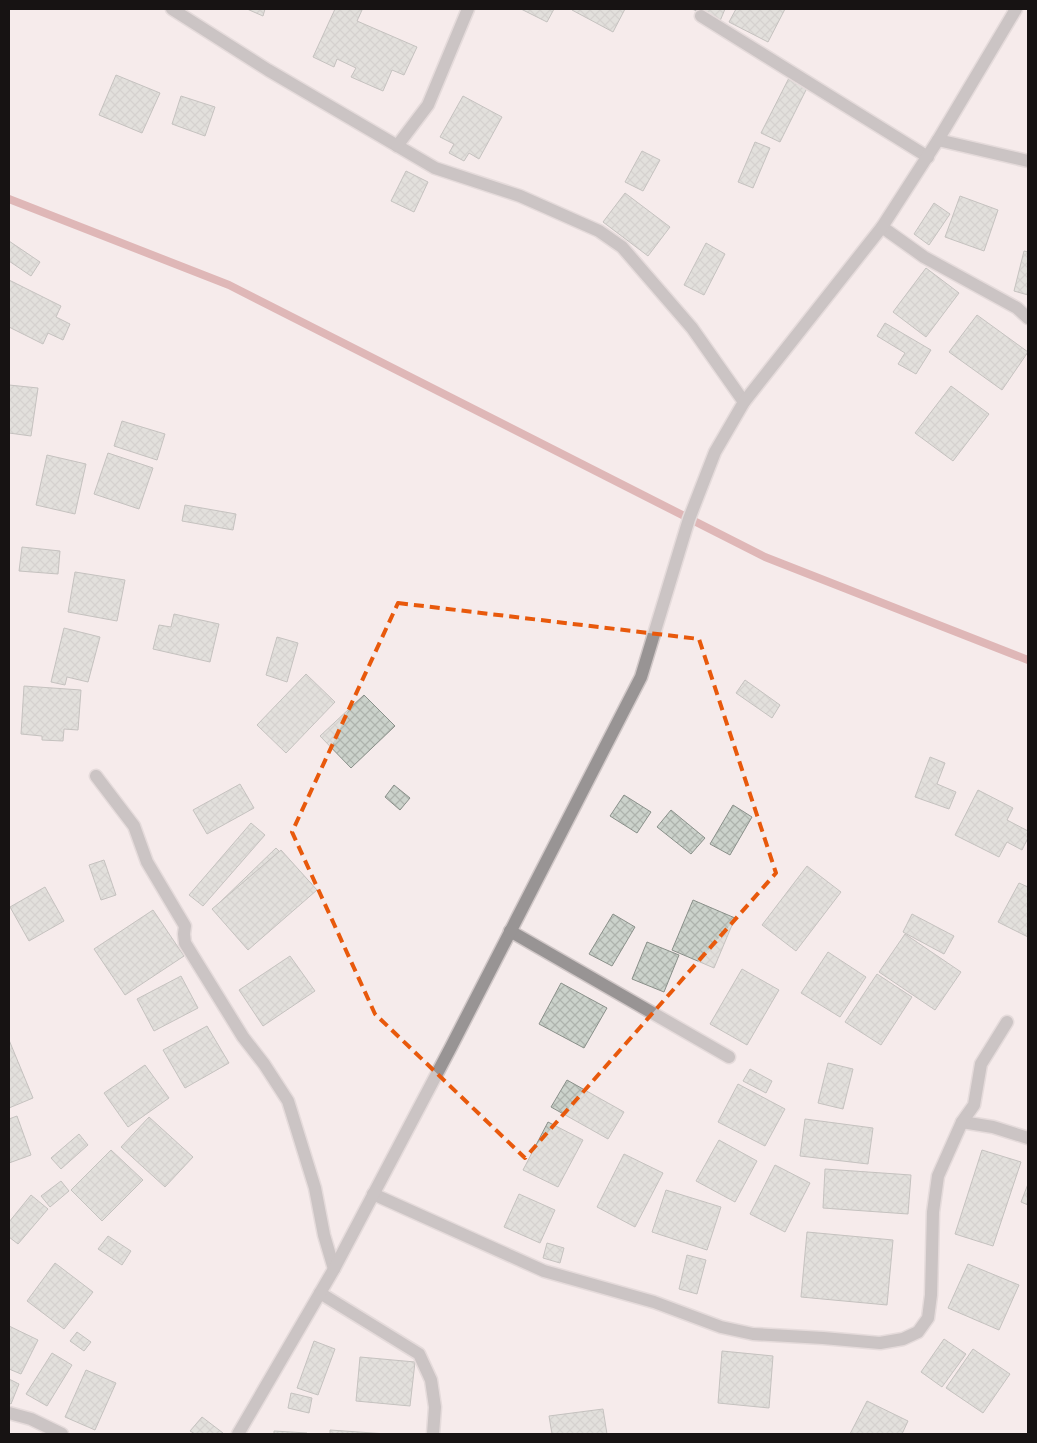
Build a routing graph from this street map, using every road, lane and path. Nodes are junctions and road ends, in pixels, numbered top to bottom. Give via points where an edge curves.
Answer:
1 (172, 9) edge
2 (468, 9) edge
3 (1016, 9) edge
4 (701, 16) dead end
5 (938, 140) junction
6 (397, 146) junction
7 (928, 156) junction
8 (1028, 161) edge
9 (882, 227) junction
10 (1028, 318) edge
11 (744, 402) junction
12 (96, 776) dead end
13 (510, 931) junction
14 (1007, 1022) dead end
15 (729, 1056) dead end
16 (962, 1122) junction
17 (1028, 1138) edge
18 (373, 1194) junction
19 (334, 1269) junction
20 (320, 1293) junction
21 (9, 1413) edge
22 (62, 1434) edge
23 (238, 1434) edge
24 (433, 1434) edge

1 - 6 street
2 - 6 street via 428,105
3 - 5 street
4 - 7 street
5 - 7 street
5 - 8 street
6 - 11 street via 435,168 520,196 599,231 622,247 692,328
7 - 9 street
9 - 10 street via 924,257 1017,308
9 - 11 street
11 - 13 street via 715,452 690,519 641,677
12 - 19 street via 134,826 147,862 185,926 185,943 243,1037 288,1101 315,1188
13 - 15 street
13 - 18 street
14 - 16 street via 981,1064 974,1105
16 - 17 street
16 - 18 street via 938,1176 928,1318 918,1332 903,1339 880,1343 752,1334 721,1327 654,1302 544,1271
18 - 19 street
19 - 20 street
20 - 23 street
20 - 24 street via 419,1354 431,1380 435,1407
21 - 22 street via 31,1419

